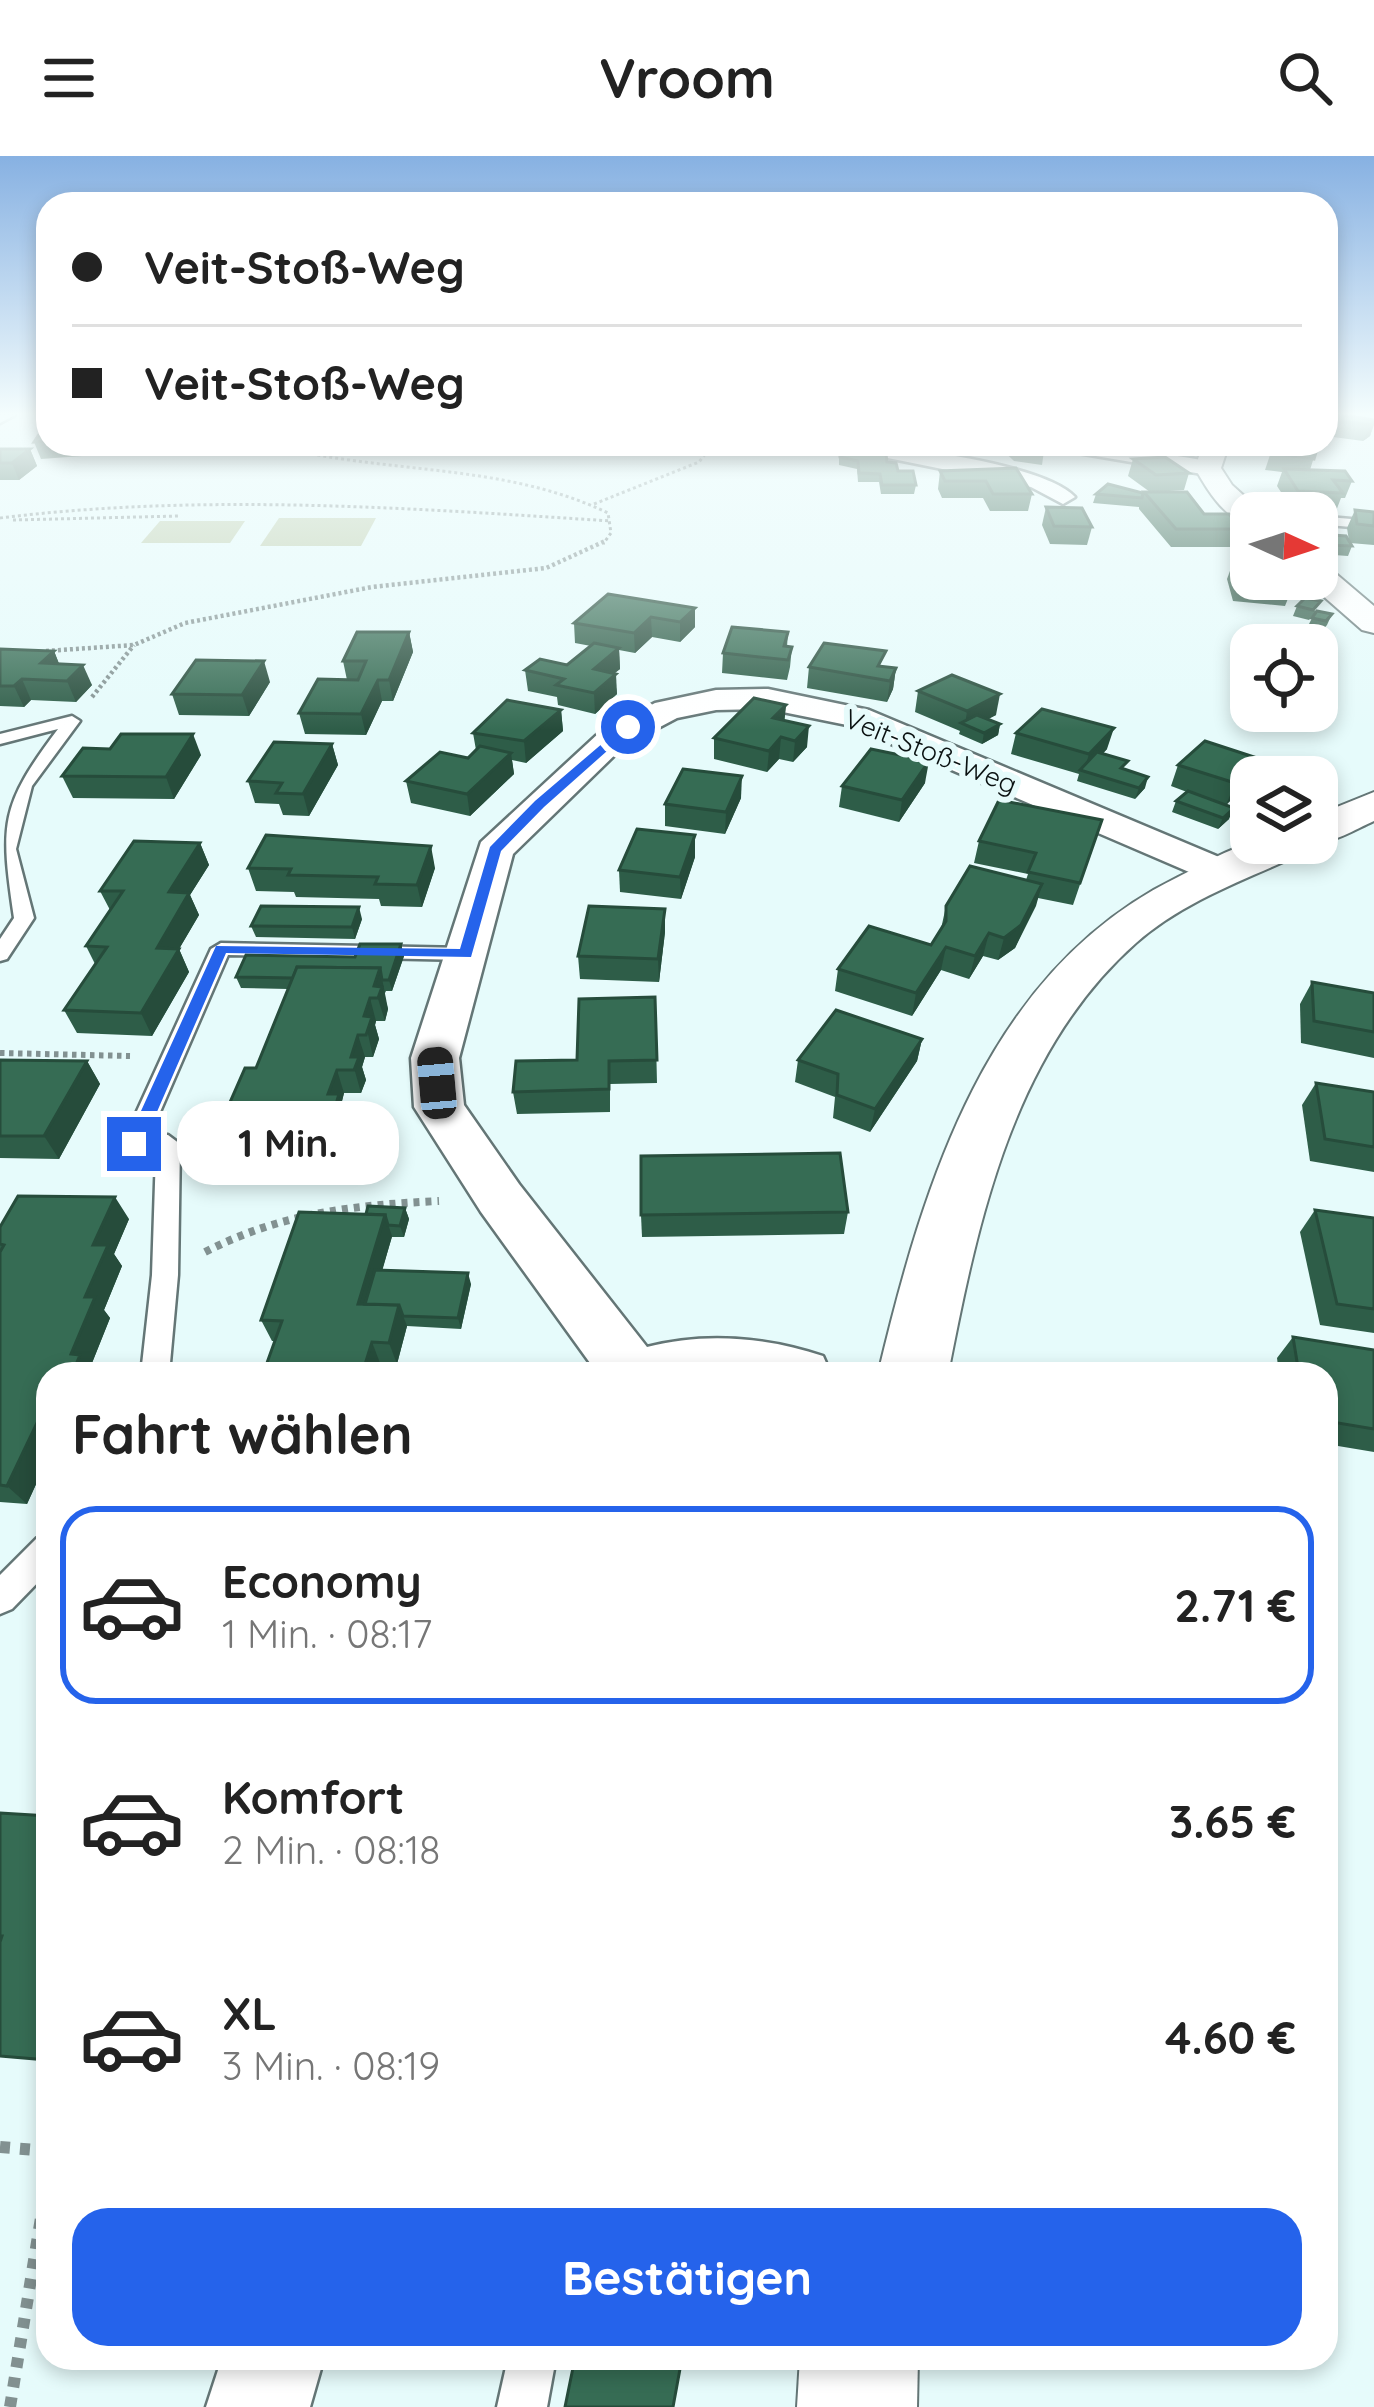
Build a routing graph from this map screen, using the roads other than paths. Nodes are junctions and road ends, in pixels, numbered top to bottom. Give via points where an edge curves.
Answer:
1 (1338, 522) edge
2 (1374, 525) edge
3 (1338, 592) edge
4 (1374, 623) edge
5 (0, 739) edge
6 (1374, 805) edge
7 (1338, 821) edge
8 (1243, 864) edge
9 (1223, 873) junction
10 (466, 954) junction
11 (0, 955) edge
12 (155, 1362) edge
13 (628, 1362) edge
14 (677, 1362) edge
15 (721, 1362) edge
16 (916, 1362) edge
17 (36, 1562) edge
18 (0, 1598) edge
19 (269, 2370) edge
20 (529, 2370) edge
21 (859, 2370) edge
22 (258, 2407) edge
23 (521, 2407) edge
24 (857, 2407) edge

1 - 2 lane
3 - 4 street
5 - 11 lane via 72,721 24,786 7,849 24,918
6 - 7 street
8 - 9 street
9 - 10 street, Veit-Stoß-Weg via 857,717 768,699 716,700 628,727 539,804 495,850
9 - 16 street via 1120,931 1053,1001 969,1158
10 - 12 lane via 221,949 134,1144 168,1144
10 - 13 street, Veit-Stoß-Weg via 435,1058 439,1107
14 - 15 street
17 - 18 lane
19 - 22 street
20 - 23 lane
21 - 24 street

